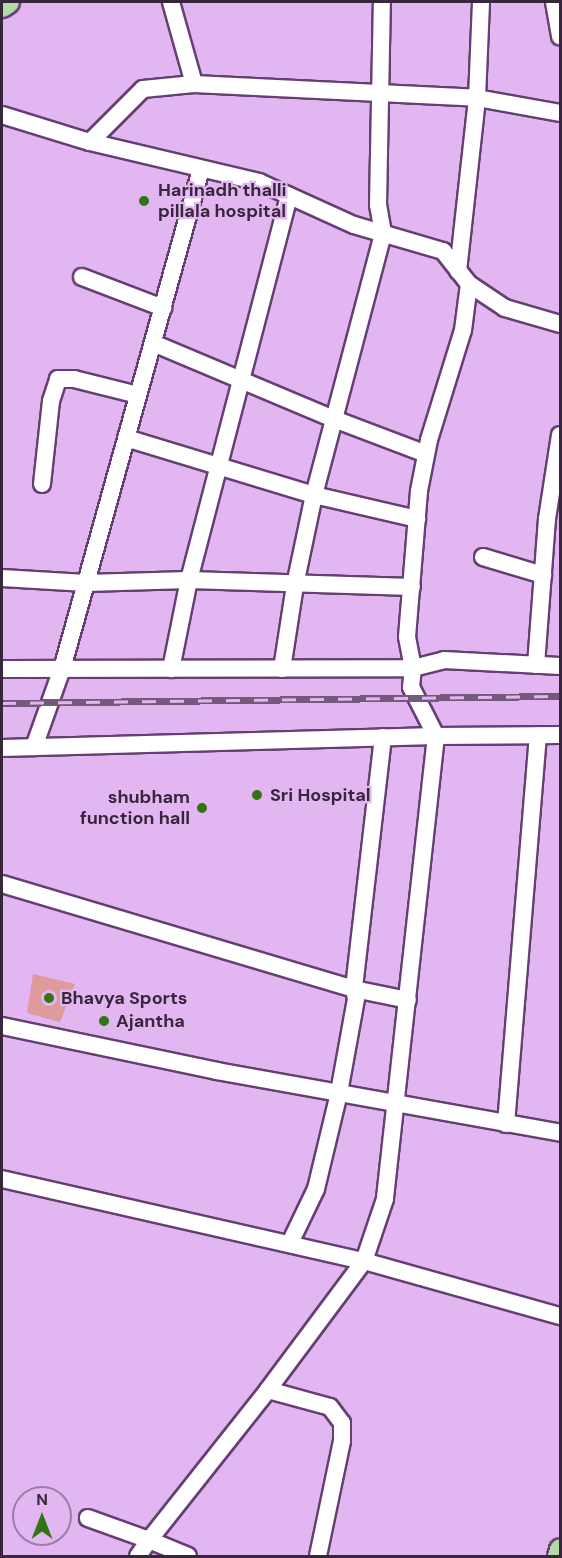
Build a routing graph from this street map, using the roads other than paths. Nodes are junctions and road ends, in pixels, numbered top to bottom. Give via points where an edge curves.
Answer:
1 (8, 2) edge
2 (171, 2) edge
3 (382, 2) edge
4 (481, 2) edge
5 (554, 2) edge
6 (2, 6) edge
7 (561, 36) edge
8 (194, 84) junction
9 (381, 93) junction
10 (477, 98) junction
11 (561, 113) edge
12 (2, 115) edge
13 (90, 142) junction
14 (201, 169) junction
15 (289, 196) junction
16 (383, 233) junction
17 (82, 277) dead end
18 (464, 277) junction
19 (163, 308) junction
20 (561, 324) edge
21 (153, 343) junction
22 (240, 381) junction
23 (138, 395) junction
24 (334, 419) junction
25 (561, 435) edge
26 (126, 438) junction
27 (426, 454) junction
28 (219, 465) junction
29 (42, 484) dead end
30 (314, 495) junction
31 (417, 519) junction
32 (554, 522) edge
33 (483, 557) dead end
34 (543, 575) junction
35 (2, 578) edge
36 (189, 580) junction
37 (86, 583) junction
38 (295, 585) junction
39 (412, 587) junction
40 (536, 665) junction
41 (561, 666) edge
42 (413, 668) junction
43 (2, 669) edge
44 (62, 669) junction
45 (171, 669) junction
46 (282, 669) junction
47 (537, 735) junction
48 (561, 735) edge
49 (436, 736) junction
50 (383, 737) junction
51 (34, 747) junction
52 (2, 748) edge
53 (2, 884) edge
54 (354, 989) junction
55 (408, 1000) junction
56 (2, 1026) edge
57 (339, 1093) junction
58 (397, 1103) junction
59 (506, 1124) junction
60 (561, 1133) edge
61 (2, 1179) edge
62 (290, 1244) junction
63 (364, 1260) junction
64 (561, 1316) edge
65 (268, 1390) junction
66 (88, 1518) dead end
67 (149, 1540) junction
68 (561, 1549) edge
69 (138, 1557) edge
70 (188, 1557) edge
71 (318, 1557) edge
72 (558, 1557) edge

1 - 6 main road
2 - 8 street
3 - 9 street
4 - 10 street
5 - 7 street
8 - 9 street
8 - 13 street via 143,89
9 - 10 street
9 - 16 street via 378,205
10 - 11 street
10 - 18 street
12 - 13 street
13 - 14 street
14 - 15 street via 259,182
14 - 19 street
15 - 16 street via 354,225
15 - 22 street
16 - 18 street via 443,251
16 - 24 street
17 - 19 street
18 - 20 street via 505,308
18 - 27 street via 463,330
19 - 21 street
21 - 22 street
21 - 23 street
22 - 24 street
22 - 28 street
23 - 26 street
23 - 29 street via 74,378 58,378 51,401
24 - 27 street
24 - 30 street
25 - 32 street
26 - 28 street
26 - 37 street
27 - 31 street
28 - 30 street
28 - 36 street
30 - 31 street
30 - 38 street
31 - 39 street
32 - 34 street
33 - 34 street
34 - 40 street
35 - 37 street
36 - 37 street
36 - 38 street
36 - 45 street
37 - 44 street
38 - 39 street
38 - 46 street
39 - 42 street via 407,637
40 - 41 street
40 - 42 street via 444,660
42 - 46 street
42 - 49 street via 411,687
43 - 44 street
44 - 45 street
44 - 51 street
45 - 46 street
47 - 48 street
47 - 49 street
47 - 59 street
49 - 50 street
49 - 55 street
50 - 51 street
50 - 54 street
51 - 52 street
53 - 54 street
54 - 55 street
54 - 57 street via 356,999
55 - 58 street
56 - 57 street
57 - 58 street
57 - 62 street via 316,1190
58 - 59 street
58 - 63 street via 385,1199
59 - 60 street
61 - 62 street
62 - 63 street
63 - 64 street
63 - 65 street
65 - 67 street
65 - 71 street via 330,1407 342,1423 342,1441
66 - 67 street
67 - 69 street
67 - 70 street
68 - 72 main road

